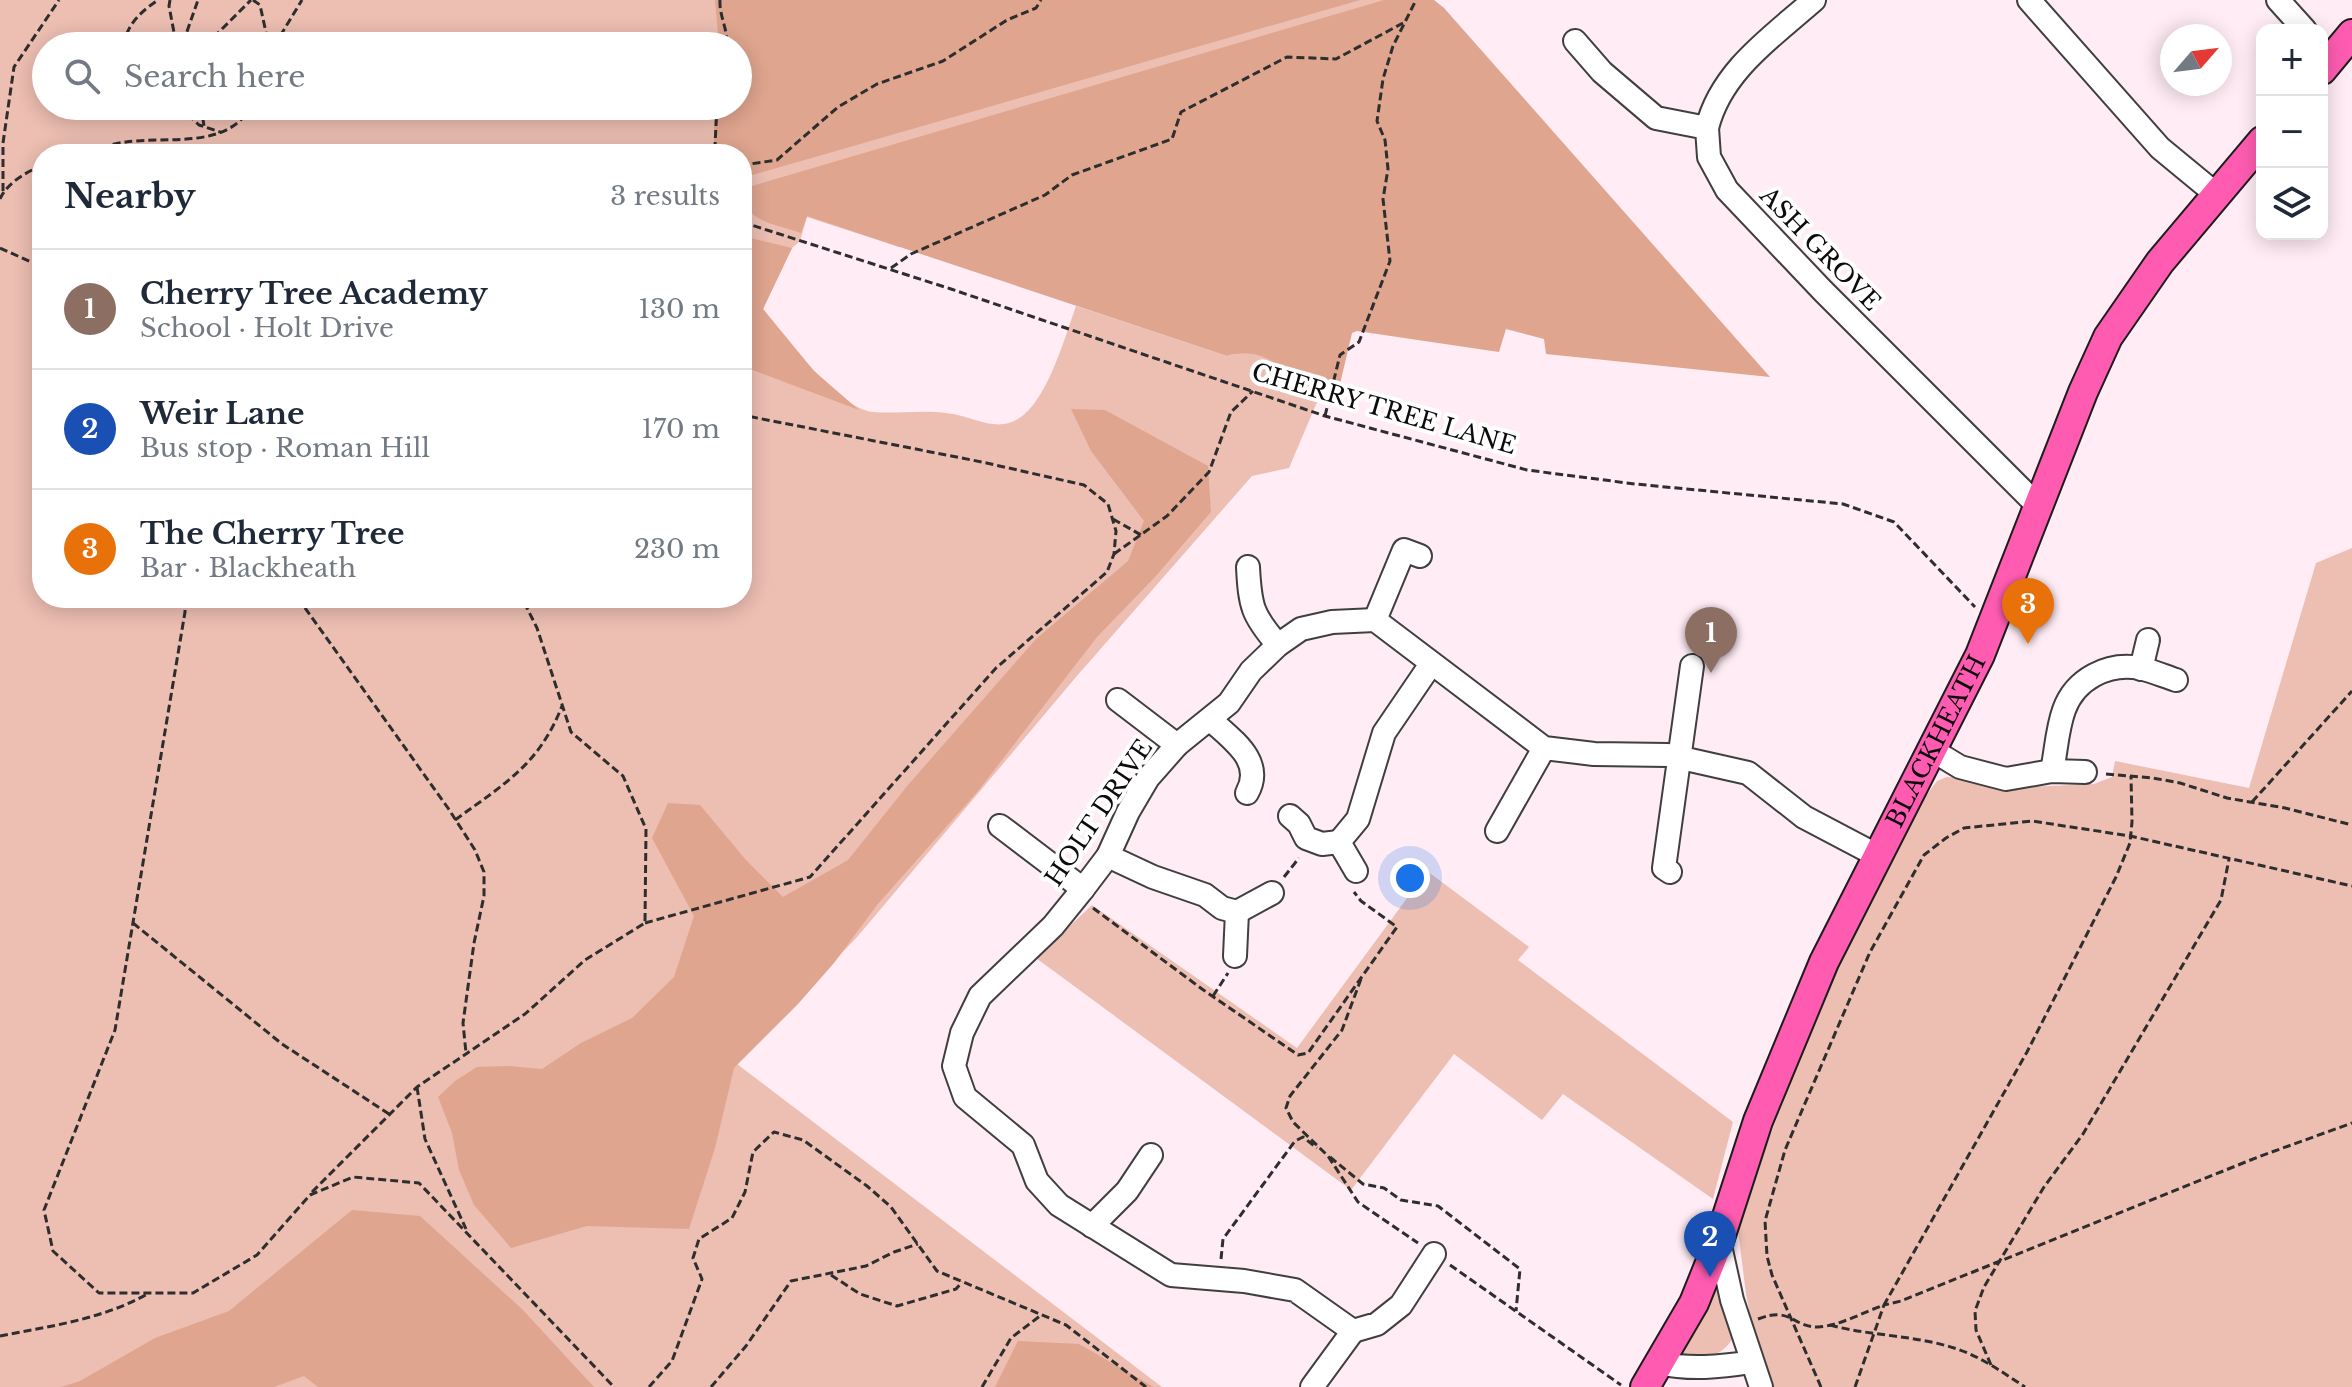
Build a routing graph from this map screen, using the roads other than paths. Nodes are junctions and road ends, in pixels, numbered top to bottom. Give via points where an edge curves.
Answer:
1 (1814, 0) edge
2 (2029, 0) edge
3 (2278, 0) edge
4 (2300, 24) edge
5 (2352, 34) edge
6 (1575, 41) dead end
7 (2328, 56) edge
8 (1707, 128) junction
9 (2256, 148) edge
10 (2217, 195) junction
11 (2039, 507) junction
12 (1420, 556) dead end
13 (1248, 567) dead end
14 (1375, 620) junction
15 (2148, 640) dead end
16 (1278, 645) junction
17 (1431, 664) junction
18 (1692, 666) dead end
19 (2141, 669) junction
20 (2176, 680) dead end
21 (1118, 700) dead end
22 (1211, 720) junction
23 (1177, 745) junction
24 (1544, 748) junction
25 (1932, 750) junction
26 (1680, 758) junction
27 (2052, 771) junction
28 (2085, 772) road end
29 (1247, 793) dead end
30 (1290, 816) dead end
31 (1000, 826) dead end
32 (1497, 831) dead end
33 (1339, 842) junction
34 (1108, 856) junction
35 (1878, 856) junction
36 (1662, 866) dead end
37 (1356, 871) road end
38 (1080, 892) junction
39 (1272, 893) road end
40 (1237, 912) junction
41 (1235, 956) road end
42 (1151, 1155) dead end
43 (1092, 1226) junction
44 (1719, 1241) junction
45 (1434, 1254) road end
46 (1353, 1331) junction
47 (1751, 1362) junction
48 (1652, 1375) edge
49 (1312, 1387) edge
50 (1761, 1387) edge

1 - 8 street via 1738,67 1713,105
2 - 10 street via 2160,148
3 - 4 street
5 - 7 main road
6 - 8 street via 1656,118
8 - 11 street, ASH GROVE via 1709,157 1727,190
9 - 10 main road, BLACKHEATH
10 - 11 main road, BLACKHEATH via 2160,262 2108,337
11 - 25 main road, BLACKHEATH via 1992,625
12 - 14 street via 1404,550
13 - 16 street via 1257,622
14 - 16 street, HOLT DRIVE via 1301,629
14 - 17 street
15 - 19 street
16 - 22 street, HOLT DRIVE
17 - 24 street
17 - 33 street via 1384,733 1358,819
18 - 26 street
19 - 20 street
19 - 27 street via 2103,670 2074,691 2064,710
21 - 23 street
22 - 23 street, HOLT DRIVE
22 - 29 street via 1247,756 1253,769
23 - 34 street, HOLT DRIVE via 1148,778
24 - 26 street
24 - 32 street
25 - 27 street via 1960,767 2006,779
25 - 35 main road, BLACKHEATH
26 - 35 street via 1748,773 1804,817
26 - 36 street
27 - 28 street
30 - 33 street via 1306,838 1322,844
31 - 38 street
33 - 37 street
34 - 38 street, HOLT DRIVE
34 - 40 street
35 - 44 main road, BLACKHEATH via 1824,962 1758,1121
38 - 43 street, HOLT DRIVE via 1053,926 980,996 954,1066 965,1097 1023,1145 1037,1181 1059,1205
39 - 40 street
40 - 41 street
42 - 43 street via 1127,1191
43 - 46 street, HOLT DRIVE via 1171,1275 1295,1290
44 - 47 street
44 - 48 main road, BLACKHEATH via 1694,1303
45 - 46 street via 1401,1305 1377,1324
46 - 49 street
47 - 48 street
47 - 50 street

